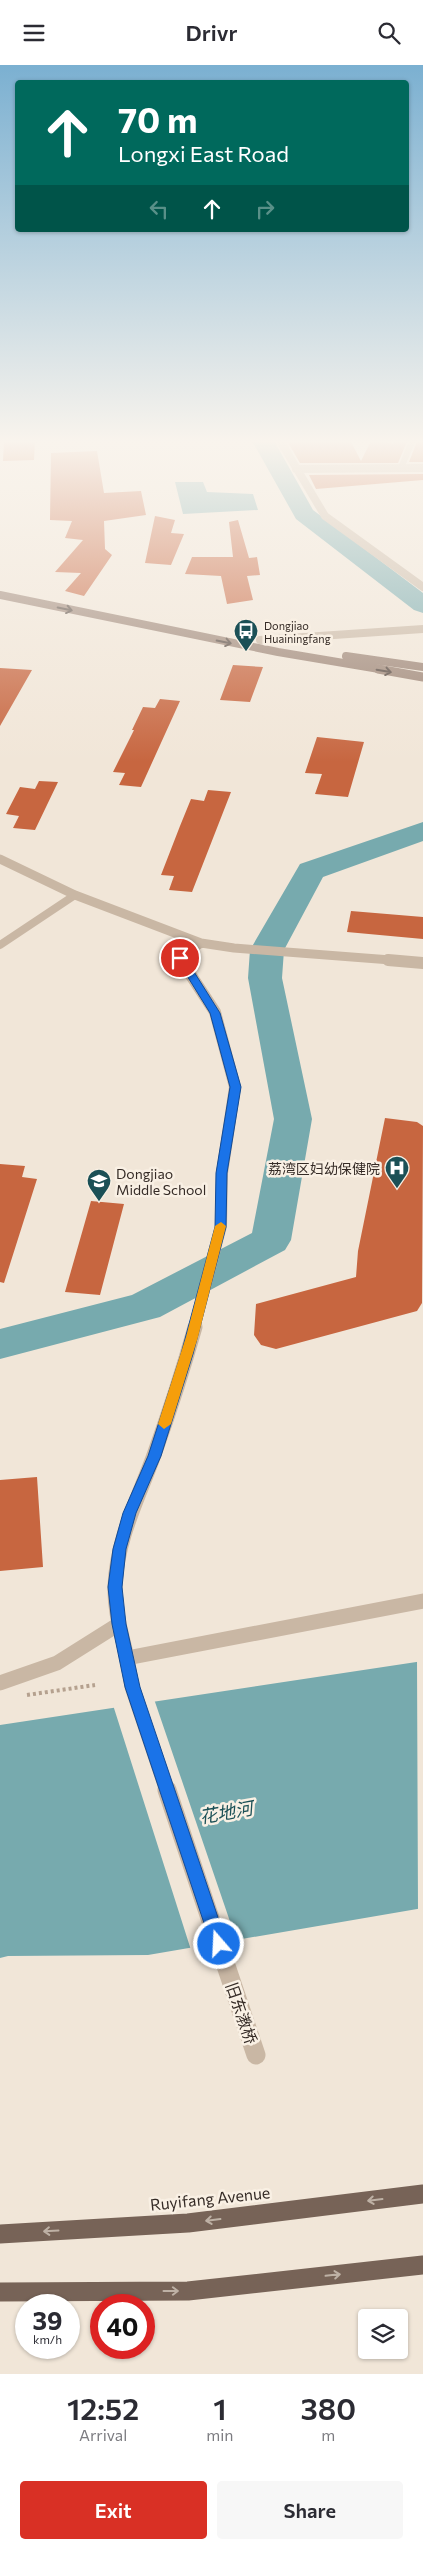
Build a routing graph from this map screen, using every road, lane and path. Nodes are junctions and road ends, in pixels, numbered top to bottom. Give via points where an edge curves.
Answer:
1 (367, 547) edge
2 (0, 587) edge
3 (423, 587) edge
4 (0, 595) edge
5 (423, 629) edge
6 (260, 641) junction
7 (423, 667) edge
8 (423, 677) edge
9 (0, 859) edge
10 (75, 895) junction
11 (201, 943) junction
12 (0, 945) edge
13 (423, 963) edge
14 (423, 1601) edge
15 (119, 1624) junction
16 (127, 1658) junction
17 (0, 1683) edge
18 (95, 1685) dead end
19 (19, 1696) dead end
20 (256, 2055) dead end
21 (423, 2194) edge
22 (0, 2234) edge
23 (423, 2265) edge
24 (0, 2292) edge

1 - 3 street
2 - 6 main road
4 -> 8 main road via 278,653
5 - 6 street
6 - 7 main road
9 - 10 street
10 - 11 street
10 - 12 lane
11 - 13 street via 234,949
11 - 15 street, 旧东漖桥 via 180,958 215,1013 235,1087 222,1173 221,1227 192,1337 120,1549 115,1587
14 - 16 street
15 - 16 street, 旧东漖桥
15 - 17 street via 57,1663
16 - 20 street, 旧东漖桥 via 132,1687
18 - 19 path
21 -> 22 main road, Ruyifang Avenue via 188,2223
24 -> 23 main road via 188,2291

